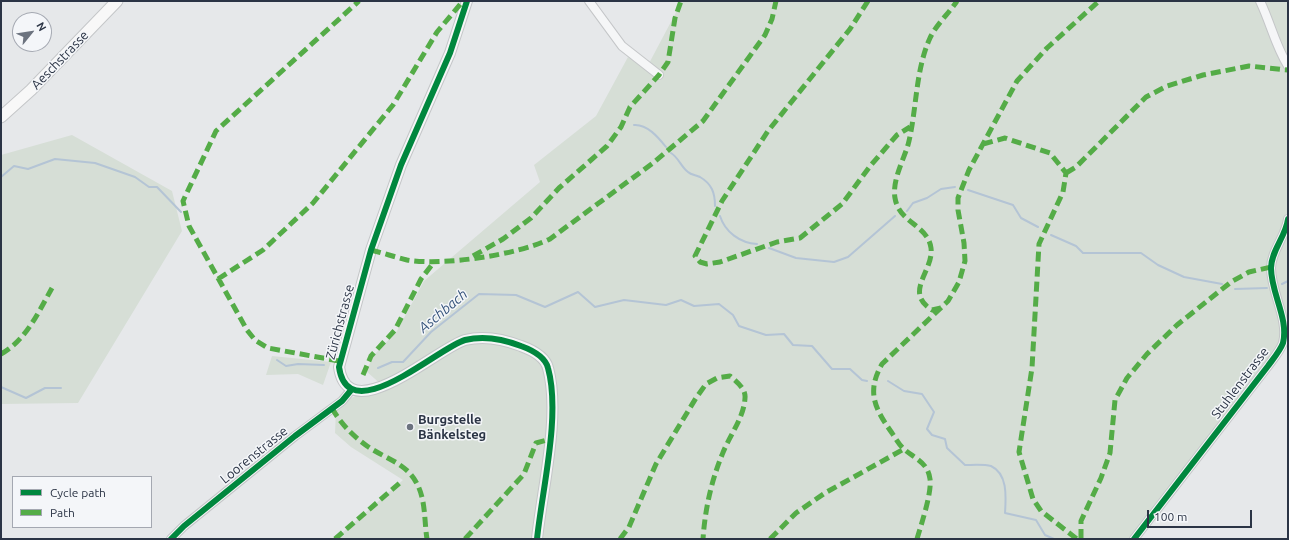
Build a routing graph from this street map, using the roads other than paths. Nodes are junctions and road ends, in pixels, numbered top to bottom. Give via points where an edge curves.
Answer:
1 (117, 1) edge
2 (467, 1) edge
3 (589, 1) edge
4 (1260, 1) edge
5 (1288, 66) edge
6 (660, 75) dead end
7 (1, 116) edge
8 (1288, 219) edge
9 (352, 389) junction
10 (171, 539) edge
11 (536, 539) edge
12 (1134, 539) edge

1 - 7 main road, Aeschstrasse via 31,90
2 - 9 street, Zürichstrasse via 450,53 401,165 369,258 338,366 344,383
3 - 6 street via 622,46
4 - 5 street via 1270,21 1277,49
8 - 12 street, Stuhlenstrasse via 1271,267 1285,324 1283,343
9 - 10 street, Loorenstrasse via 342,401 278,449
9 - 11 street via 359,392 368,391 407,375 463,341 482,337 501,339 539,354 548,366 552,397 551,439

